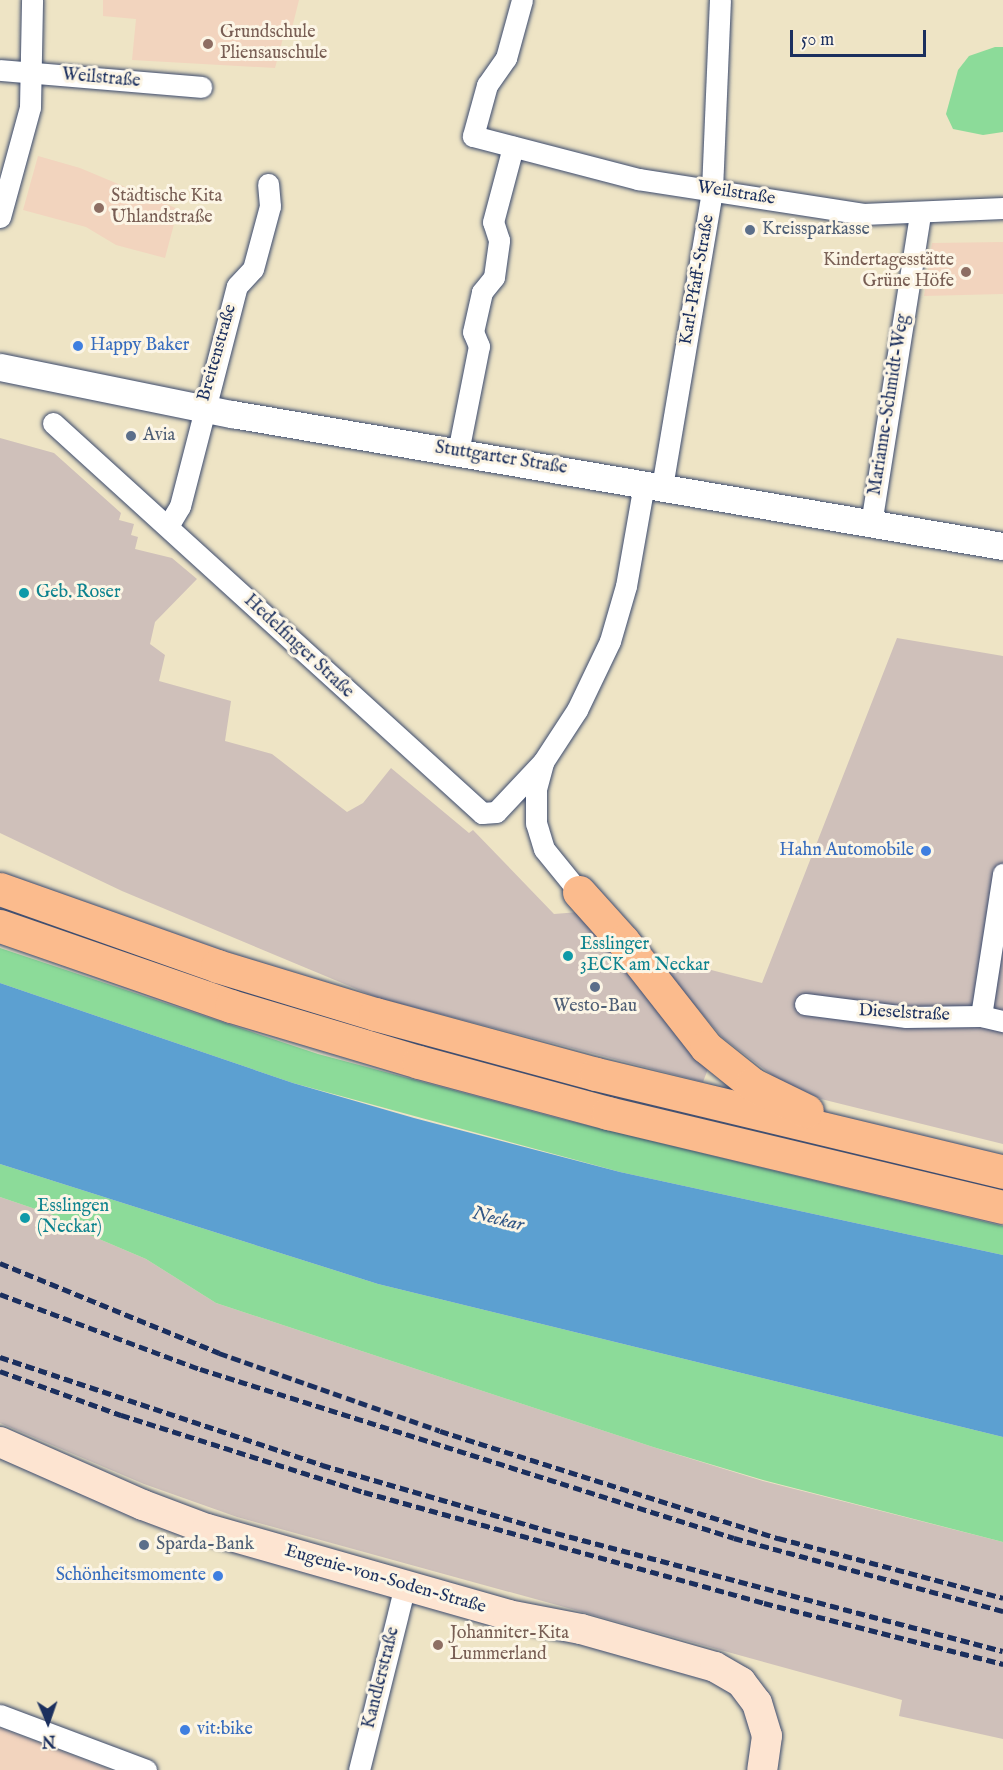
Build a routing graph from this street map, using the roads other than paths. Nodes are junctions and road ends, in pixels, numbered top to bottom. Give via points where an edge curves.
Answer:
1 (32, 0) edge
2 (522, 0) edge
3 (720, 0) edge
4 (0, 70) edge
5 (31, 72) junction
6 (201, 87) dead end
7 (513, 147) junction
8 (268, 184) dead end
9 (712, 190) junction
10 (1003, 208) edge
11 (920, 215) junction
12 (0, 217) edge
13 (0, 367) edge
14 (203, 407) junction
15 (53, 423) dead end
16 (458, 452) junction
17 (653, 485) junction
18 (871, 524) junction
19 (168, 526) junction
20 (1003, 546) edge
21 (543, 762) junction
22 (1003, 874) edge
23 (0, 875) edge
24 (0, 889) edge
25 (579, 892) joint
26 (0, 928) edge
27 (122, 934) junction
28 (805, 1004) dead end
29 (981, 1016) junction
30 (1003, 1021) edge
31 (871, 1140) junction
32 (1003, 1172) edge
33 (1003, 1207) edge
34 (0, 1442) edge
35 (405, 1586) junction
36 (0, 1715) edge
37 (146, 1770) edge
38 (359, 1770) edge
39 (762, 1770) edge

1 - 5 street
2 - 7 street, Weilstraße via 506,58 487,85 473,136
3 - 9 street, Karl-Pfaff-Straße
4 - 5 street, Weilstraße
5 - 6 street, Weilstraße
5 - 12 street via 28,117
7 - 9 street, Weilstraße via 620,175
7 - 16 street via 493,222 499,237 494,277 482,292 473,332 479,346
8 - 14 street, Breitenstraße via 270,206 253,269 237,286
9 - 11 street, Weilstraße via 863,214
9 - 17 street, Karl-Pfaff-Straße
10 - 11 street, Weilstraße
11 - 18 street, Marianne-Schmidt-Weg
13 - 14 street, Stuttgarter Straße
14 - 16 street, Stuttgarter Straße
14 - 19 street, Breitenstraße via 180,506
15 - 19 street, Hedelfinger Straße
16 - 17 street, Stuttgarter Straße
17 - 18 street, Stuttgarter Straße
17 - 21 street, Karl-Pfaff-Straße via 610,641 577,710
18 - 20 street, Stuttgarter Straße
19 - 21 street, Hedelfinger Straße via 482,813 496,812
21 - 25 street, Karl-Pfaff-Straße via 535,799 538,830 548,857
22 - 29 street
23 - 27 highway
24 - 27 highway
25 - 31 highway via 623,941 682,1020 720,1060 770,1094
26 - 33 highway via 231,1006 419,1062 619,1116
27 - 31 highway via 457,1037
28 - 29 street, Dieselstraße via 906,1017
29 - 30 street, Dieselstraße
31 - 32 highway
34 - 35 main road, Eugenie-von-Soden-Straße via 207,1529
35 - 38 street, Kandlerstraße
35 - 39 main road, Eugenie-von-Soden-Straße via 715,1667 741,1682 762,1714 767,1737
36 - 37 street

